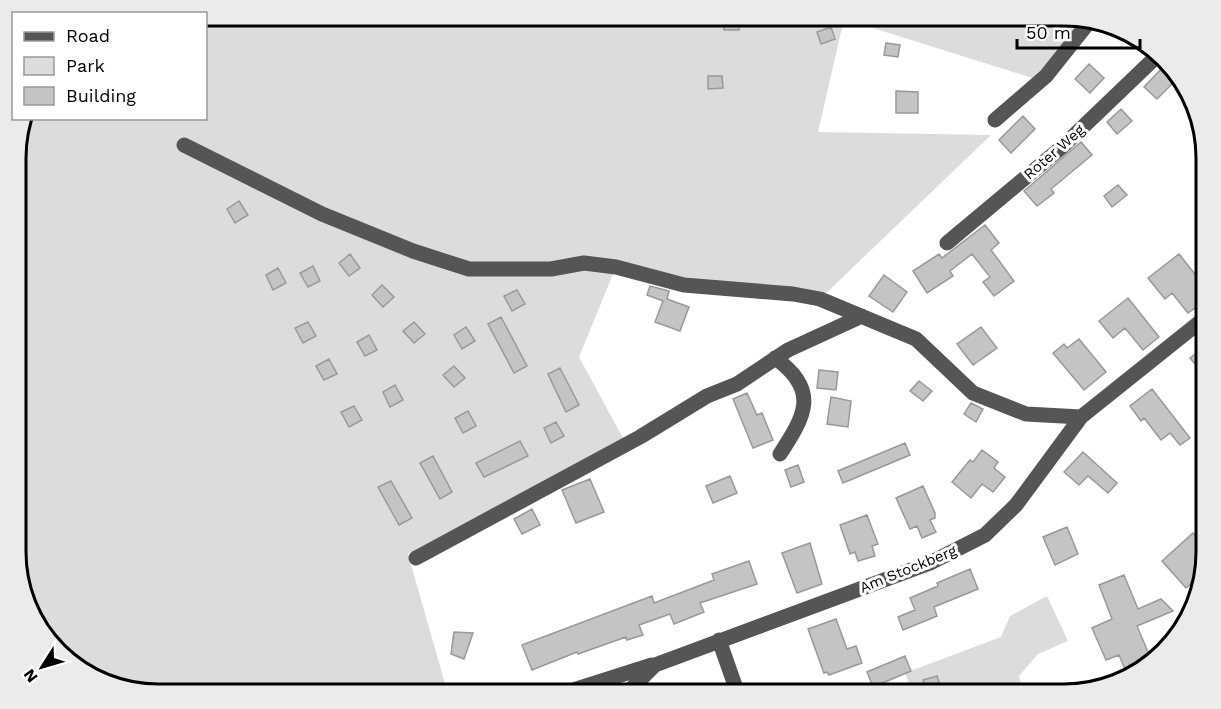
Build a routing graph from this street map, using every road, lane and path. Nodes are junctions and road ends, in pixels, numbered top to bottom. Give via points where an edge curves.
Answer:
1 (1085, 28) edge
2 (1153, 60) edge
3 (995, 120) dead end
4 (184, 145) dead end
5 (947, 243) dead end
6 (862, 316) junction
7 (1195, 326) edge
8 (775, 358) junction
9 (1081, 417) junction
10 (780, 454) dead end
11 (416, 558) dead end
12 (719, 640) junction
13 (655, 665) junction
14 (637, 683) edge
15 (734, 683) edge
16 (595, 684) edge

1 - 3 street via 1046,76
2 - 5 street, Roter Weg via 1062,147
4 - 6 street via 322,214 469,269 551,269 584,263 684,285 820,299
6 - 8 street
6 - 9 street via 916,339 973,393 1026,414
7 - 9 street, Am Stockberg
8 - 10 street via 797,381 806,398 793,434
8 - 11 street via 737,384 707,396
9 - 12 street, Am Stockberg via 1016,505 985,535 930,563
12 - 13 street, Am Stockberg
12 - 15 street
13 - 14 street, Am Stockberg
13 - 16 street, Am Stockberg

